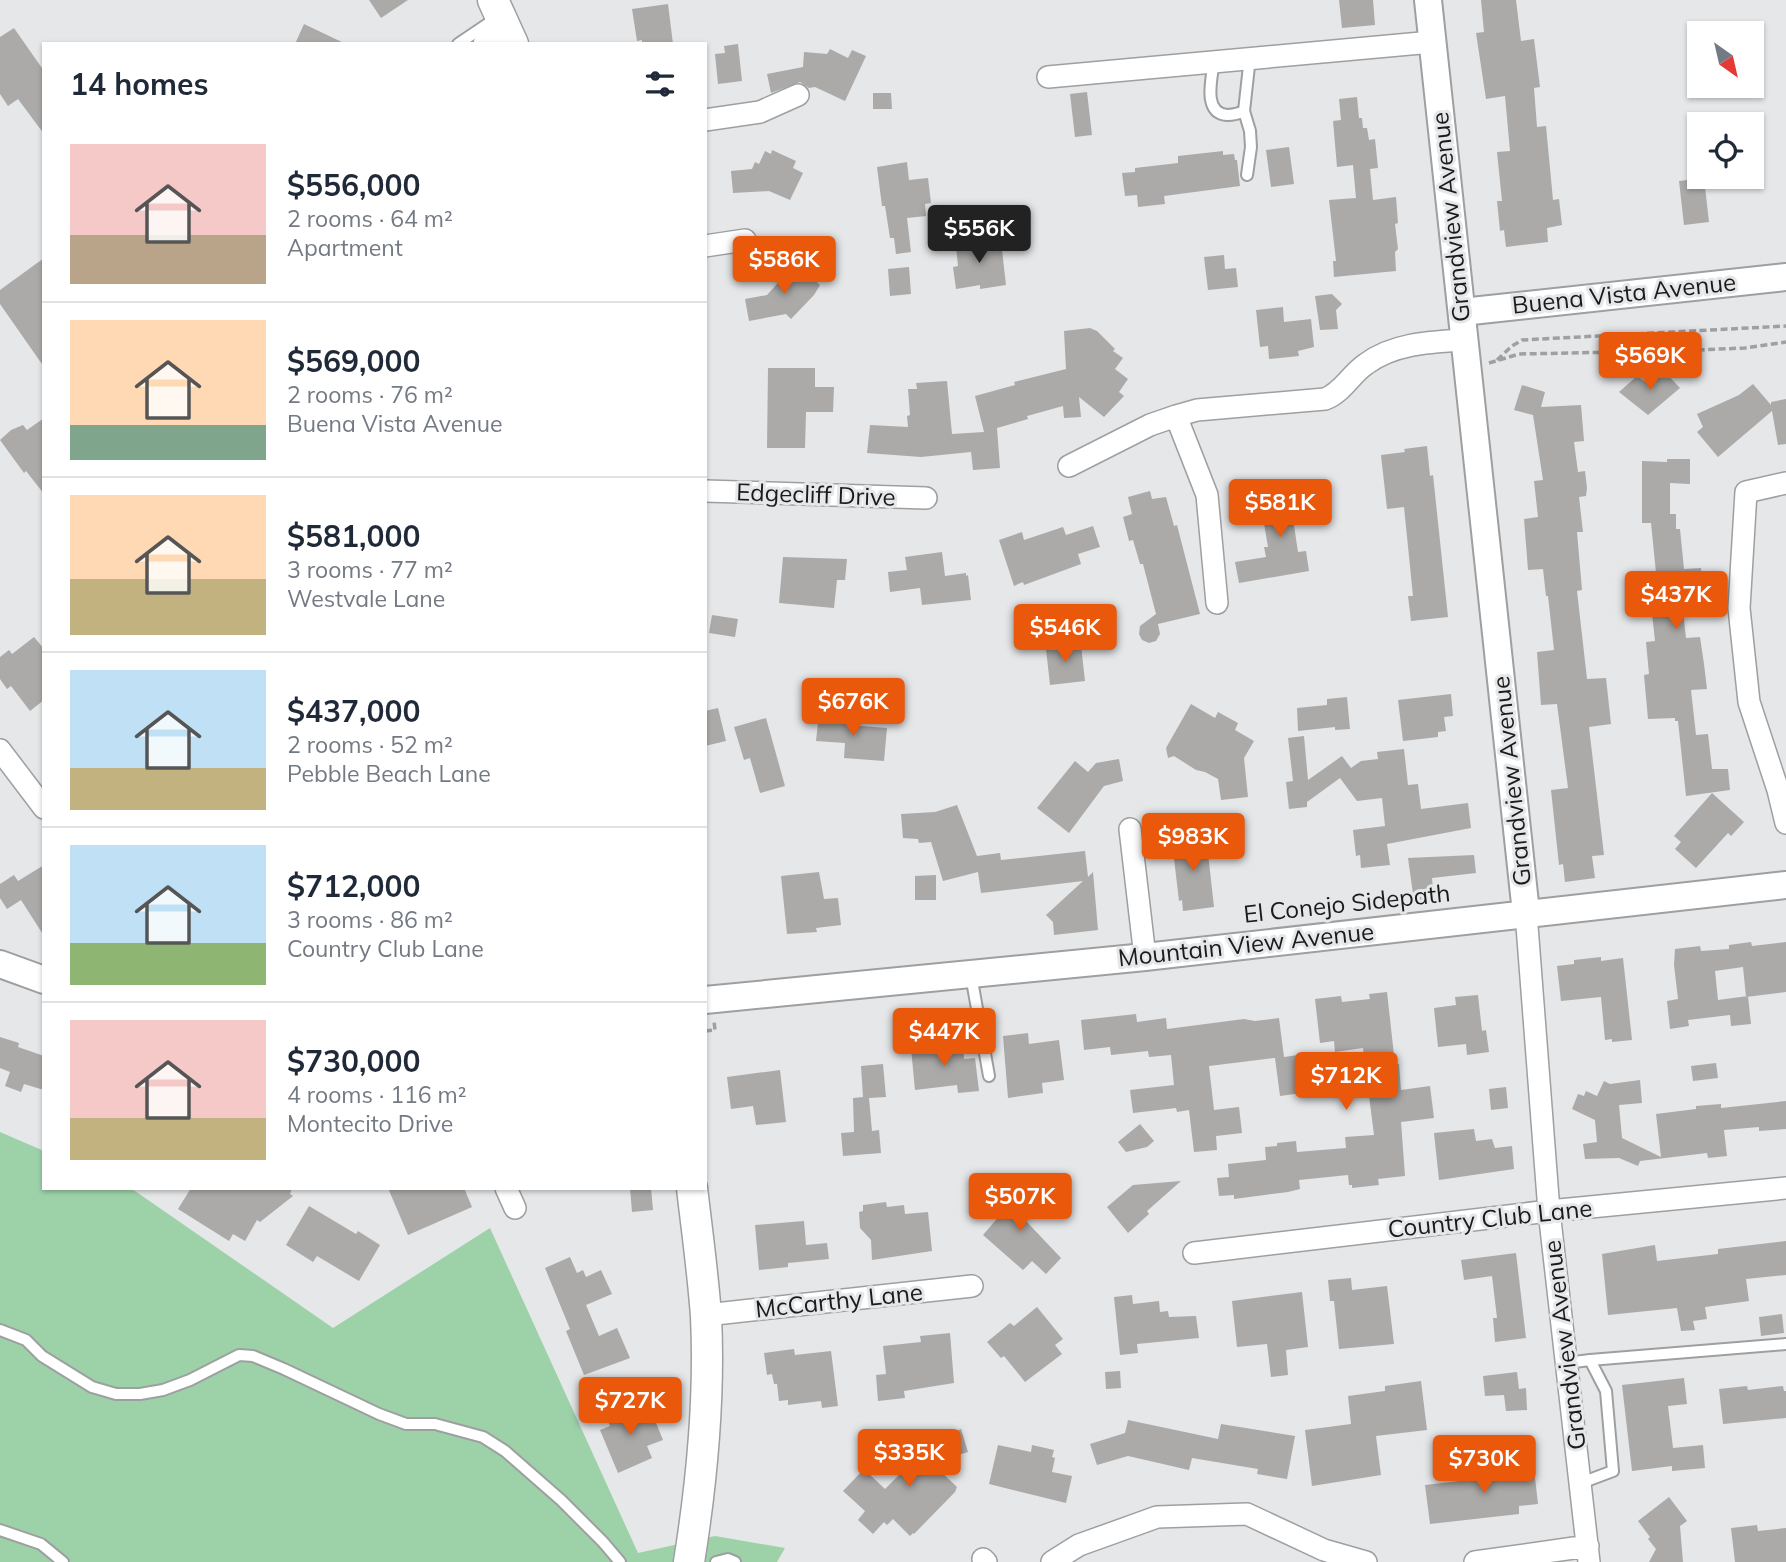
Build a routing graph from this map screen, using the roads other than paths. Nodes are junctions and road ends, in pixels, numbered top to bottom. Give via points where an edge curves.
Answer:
1 (1428, 0) edge
2 (500, 20) edge
3 (1432, 41) junction
4 (462, 42) edge
5 (1250, 57) junction
6 (1214, 60) junction
7 (1048, 77) dead end
8 (798, 96) dead end
9 (1244, 111) junction
10 (707, 120) edge
11 (1247, 175) dead end
12 (745, 240) dead end
13 (707, 246) edge
14 (1786, 277) edge
15 (1462, 312) junction
16 (1465, 340) junction
17 (1176, 416) junction
18 (1069, 466) dead end
19 (1786, 483) edge
20 (707, 491) edge
21 (926, 498) dead end
22 (1217, 603) dead end
23 (0, 750) edge
24 (42, 805) edge
25 (1786, 823) edge
26 (1130, 829) dead end
27 (1786, 885) edge
28 (1525, 913) junction
29 (1145, 957) junction
30 (0, 964) edge
31 (971, 974) junction
32 (42, 979) edge
33 (707, 1000) edge
34 (989, 1076) dead end
35 (1786, 1188) edge
36 (507, 1190) edge
37 (692, 1190) edge
38 (516, 1208) dead end
39 (1549, 1211) junction
40 (1194, 1253) dead end
41 (972, 1286) dead end
42 (706, 1315) junction
43 (0, 1330) edge
44 (1785, 1346) edge
45 (1590, 1360) junction
46 (1566, 1363) junction
47 (1581, 1483) junction
48 (0, 1530) edge
49 (1589, 1554) edge
50 (63, 1562) edge
51 (620, 1562) edge
52 (690, 1562) edge
53 (716, 1562) edge
54 (735, 1562) edge
55 (1052, 1562) edge
56 (1366, 1562) edge
57 (1475, 1562) edge

1 - 3 street, Grandview Avenue
2 - 4 lane
3 - 5 street
3 - 15 street, Grandview Avenue
5 - 6 street
5 - 9 lane
6 - 7 street
6 - 9 lane via 1213,109 1237,115
8 - 10 street via 760,112
9 - 11 lane via 1251,147
12 - 13 street
14 - 15 street, Buena Vista Avenue
15 - 16 street, Grandview Avenue
16 - 17 street via 1395,349 1367,362 1325,399 1197,410
16 - 28 street, Grandview Avenue
17 - 18 street
17 - 22 street via 1207,495
19 - 25 street via 1746,492 1739,608 1749,702
20 - 21 street, Edgecliff Drive
23 - 24 street
26 - 29 street
27 - 28 street, Mountain View Avenue
28 - 29 street, Mountain View Avenue
28 - 39 street, Grandview Avenue
29 - 31 street, Mountain View Avenue
30 - 32 street
31 - 33 street, Mountain View Avenue
31 - 34 lane
35 - 39 street, Country Club Lane
36 - 38 street
37 - 42 main road
39 - 40 street, Country Club Lane
39 - 46 street, Grandview Avenue
41 - 42 street, McCarthy Lane
42 - 52 main road via 704,1444
43 - 51 lane via 26,1340 42,1356 92,1387 116,1394 163,1390 239,1355 253,1356 406,1424 435,1424 483,1437 561,1500
44 - 45 lane
45 - 46 lane
45 - 47 lane via 1606,1391 1613,1471
46 - 47 street, Grandview Avenue
47 - 49 street, Grandview Avenue
48 - 50 lane via 41,1544
49 - 57 street
53 - 54 lane
55 - 56 street via 1079,1545 1157,1517 1247,1514 1324,1550

